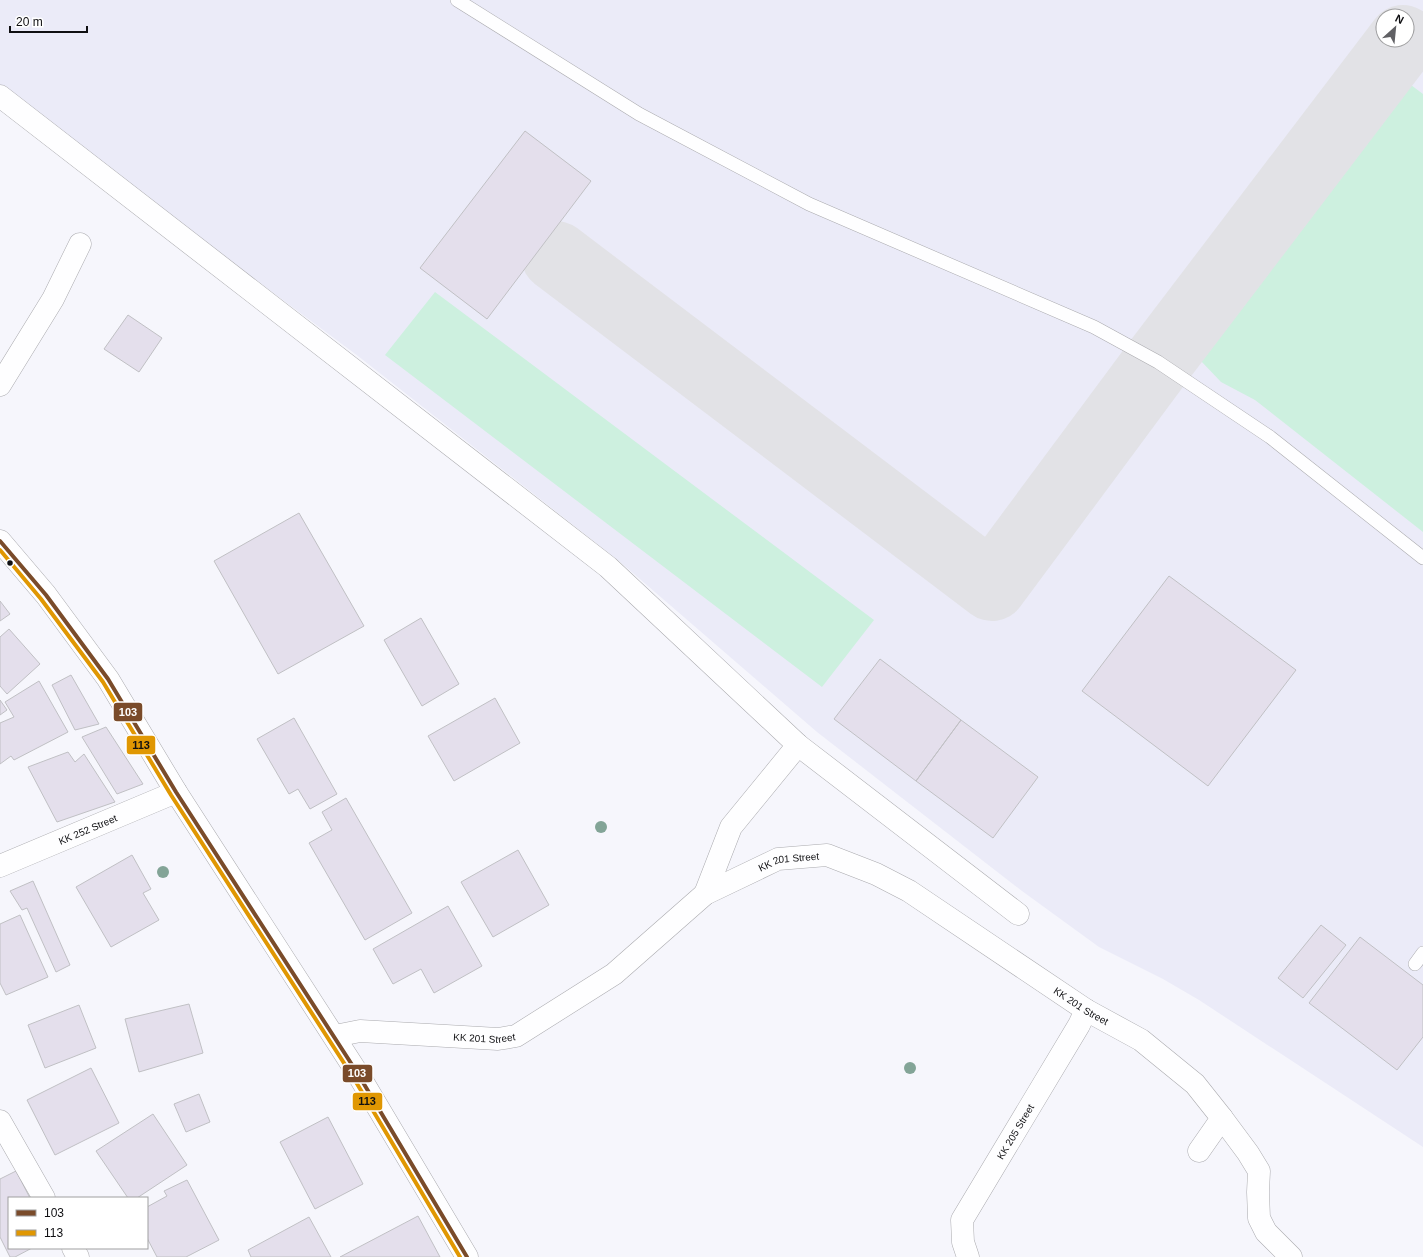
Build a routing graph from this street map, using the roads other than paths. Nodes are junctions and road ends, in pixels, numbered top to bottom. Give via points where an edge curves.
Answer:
1 (457, 0) edge
2 (0, 96) edge
3 (80, 244) dead end
4 (0, 385) edge
5 (0, 541) edge
6 (1423, 558) edge
7 (798, 745) junction
8 (176, 792) junction
9 (0, 866) edge
10 (705, 894) junction
11 (1018, 914) dead end
12 (1086, 1010) junction
13 (335, 1036) junction
14 (1222, 1118) junction
15 (0, 1121) edge
16 (1199, 1151) dead end
17 (43, 1197) edge
18 (467, 1257) edge
19 (968, 1257) edge
20 (1290, 1257) edge

1 - 6 lane via 639,114 809,204 1094,327 1158,362 1270,437
2 - 7 street via 608,567
3 - 4 street via 53,299
5 - 8 street via 46,595 108,679
7 - 10 street via 731,827
7 - 11 street
8 - 9 street, KK 252 Street
8 - 13 street
10 - 12 street, KK 201 Street via 778,859 827,855 876,874 908,891
10 - 13 street, KK 201 Street via 614,974 516,1036 498,1039 360,1031
12 - 14 street, KK 201 Street via 1141,1040 1195,1084
12 - 19 street, KK 205 Street via 962,1220 963,1242
13 - 18 street
14 - 16 street
14 - 20 street, KK 201 Street via 1258,1171 1259,1218 1266,1232
15 - 17 street

